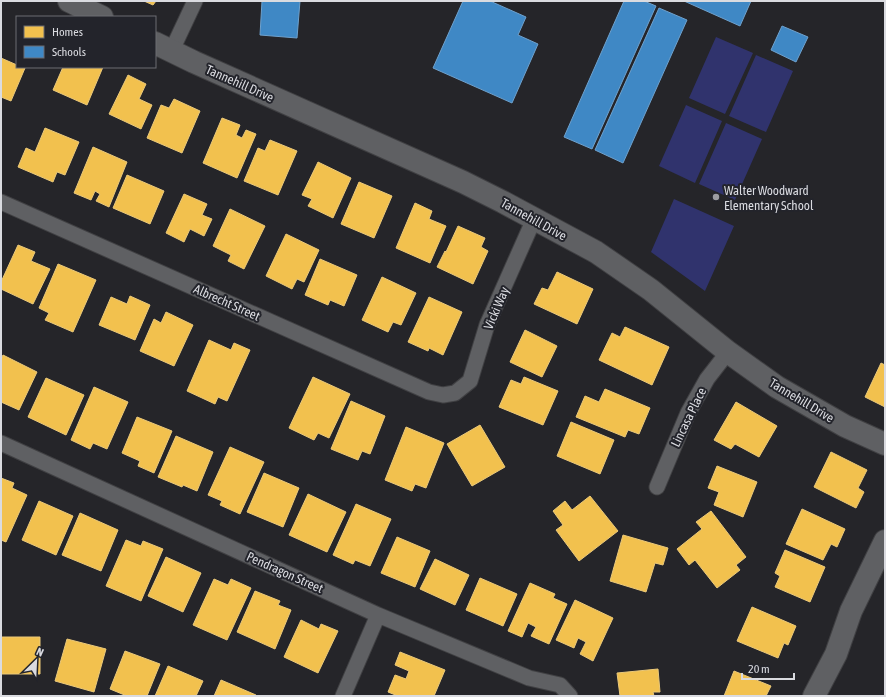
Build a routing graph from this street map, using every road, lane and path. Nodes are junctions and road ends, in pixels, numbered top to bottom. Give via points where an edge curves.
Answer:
1 (69, 1) edge
2 (195, 1) edge
3 (100, 16) edge
4 (163, 48) edge
5 (1, 202) edge
6 (534, 219) junction
7 (728, 352) junction
8 (455, 393) joint
9 (1, 443) edge
10 (885, 444) edge
11 (657, 487) dead end
12 (885, 541) edge
13 (378, 615) junction
14 (343, 696) edge
15 (570, 696) edge
16 (814, 696) edge

1 - 3 street
2 - 4 street
4 - 6 street, Tannehill Drive via 463,182
5 - 8 street, Albrecht Street via 429,392 443,395
6 - 7 street, Tannehill Drive via 596,252 651,290
6 - 8 street, Vicki Way via 487,325 470,381
7 - 10 street, Tannehill Drive via 777,387 845,426
7 - 11 street, Lincasa Place via 707,379 688,413
9 - 13 street, Pendragon Street
12 - 16 street via 851,611 836,654
13 - 14 street
13 - 15 street, Pendragon Street via 529,678 560,685

